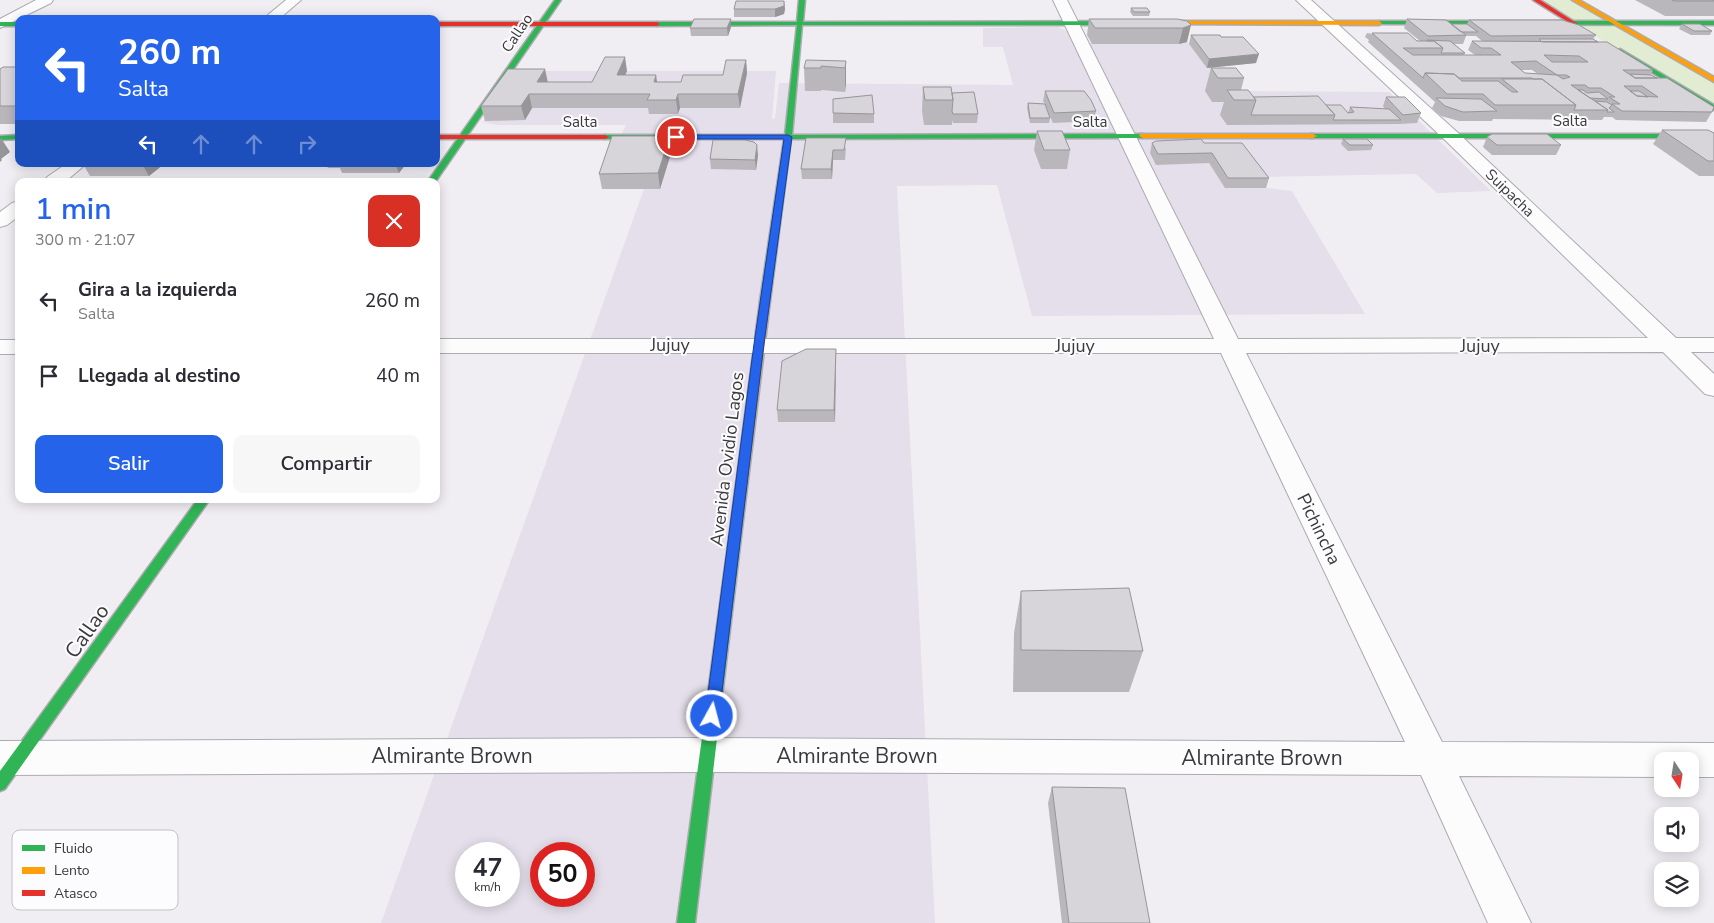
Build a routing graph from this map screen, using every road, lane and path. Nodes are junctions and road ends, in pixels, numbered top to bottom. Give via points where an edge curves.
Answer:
1 (46, 0) edge
2 (294, 0) edge
3 (558, 0) edge
4 (802, 0) edge
5 (1060, 0) edge
6 (1303, 0) edge
7 (1536, 0) edge
8 (1575, 0) edge
9 (17, 15) edge
10 (275, 15) edge
11 (15, 16) edge
12 (1714, 23) edge
13 (0, 24) edge
14 (15, 24) edge
15 (440, 24) edge
16 (541, 24) junction
17 (800, 24) junction
18 (1071, 24) junction
19 (1328, 24) junction
20 (1574, 24) junction
21 (1616, 24) junction
22 (1590, 33) edge
23 (1606, 43) edge
24 (1714, 80) edge
25 (1714, 108) edge
26 (1450, 136) junction
27 (1714, 136) edge
28 (440, 137) edge
29 (464, 137) junction
30 (788, 137) junction
31 (1127, 137) junction
32 (0, 138) edge
33 (15, 138) edge
34 (73, 167) edge
35 (58, 178) edge
36 (434, 178) edge
37 (15, 210) edge
38 (0, 221) edge
39 (759, 344) junction
40 (1669, 345) junction
41 (1714, 345) edge
42 (440, 346) edge
43 (1230, 346) junction
44 (0, 347) edge
45 (15, 347) edge
46 (1714, 388) edge
47 (201, 503) edge
48 (707, 755) junction
49 (1432, 758) junction
50 (1714, 760) edge
51 (6, 767) edge
52 (686, 923) edge
53 (1510, 923) edge

1 - 9 street
2 - 10 street
3 - 16 main road, Callao
4 - 17 main road, Avenida Ovidio Lagos
5 - 18 street, Pichincha
6 - 19 street, Suipacha
7 - 20 main road
8 - 21 main road
11 - 13 street
12 - 21 main road
13 - 14 main road
15 - 16 main road
16 - 17 main road
16 - 29 main road, Callao
17 - 18 main road
17 - 30 main road, Avenida Ovidio Lagos
18 - 19 main road
18 - 31 street, Pichincha
19 - 20 main road
19 - 26 street, Suipacha
20 - 21 main road
20 - 22 main road
21 - 24 main road
23 - 25 main road
26 - 27 main road, Salta
26 - 31 main road, Salta
26 - 40 street, Suipacha
28 - 29 main road, Salta
29 - 30 main road, Salta
29 - 36 main road, Callao
30 - 31 main road, Salta
30 - 39 main road, Avenida Ovidio Lagos
31 - 43 street, Pichincha
32 - 33 main road
34 - 35 street
37 - 38 street
39 - 42 street, Jujuy
39 - 43 street, Jujuy
39 - 48 main road, Avenida Ovidio Lagos
40 - 41 street, Jujuy
40 - 43 street, Jujuy
40 - 46 street, Suipacha
43 - 49 street, Pichincha
44 - 45 street
47 - 51 main road, Callao
48 - 49 street, Almirante Brown
48 - 51 street, Almirante Brown
48 - 52 main road, Avenida Ovidio Lagos
49 - 50 street, Almirante Brown
49 - 53 street, Pichincha

